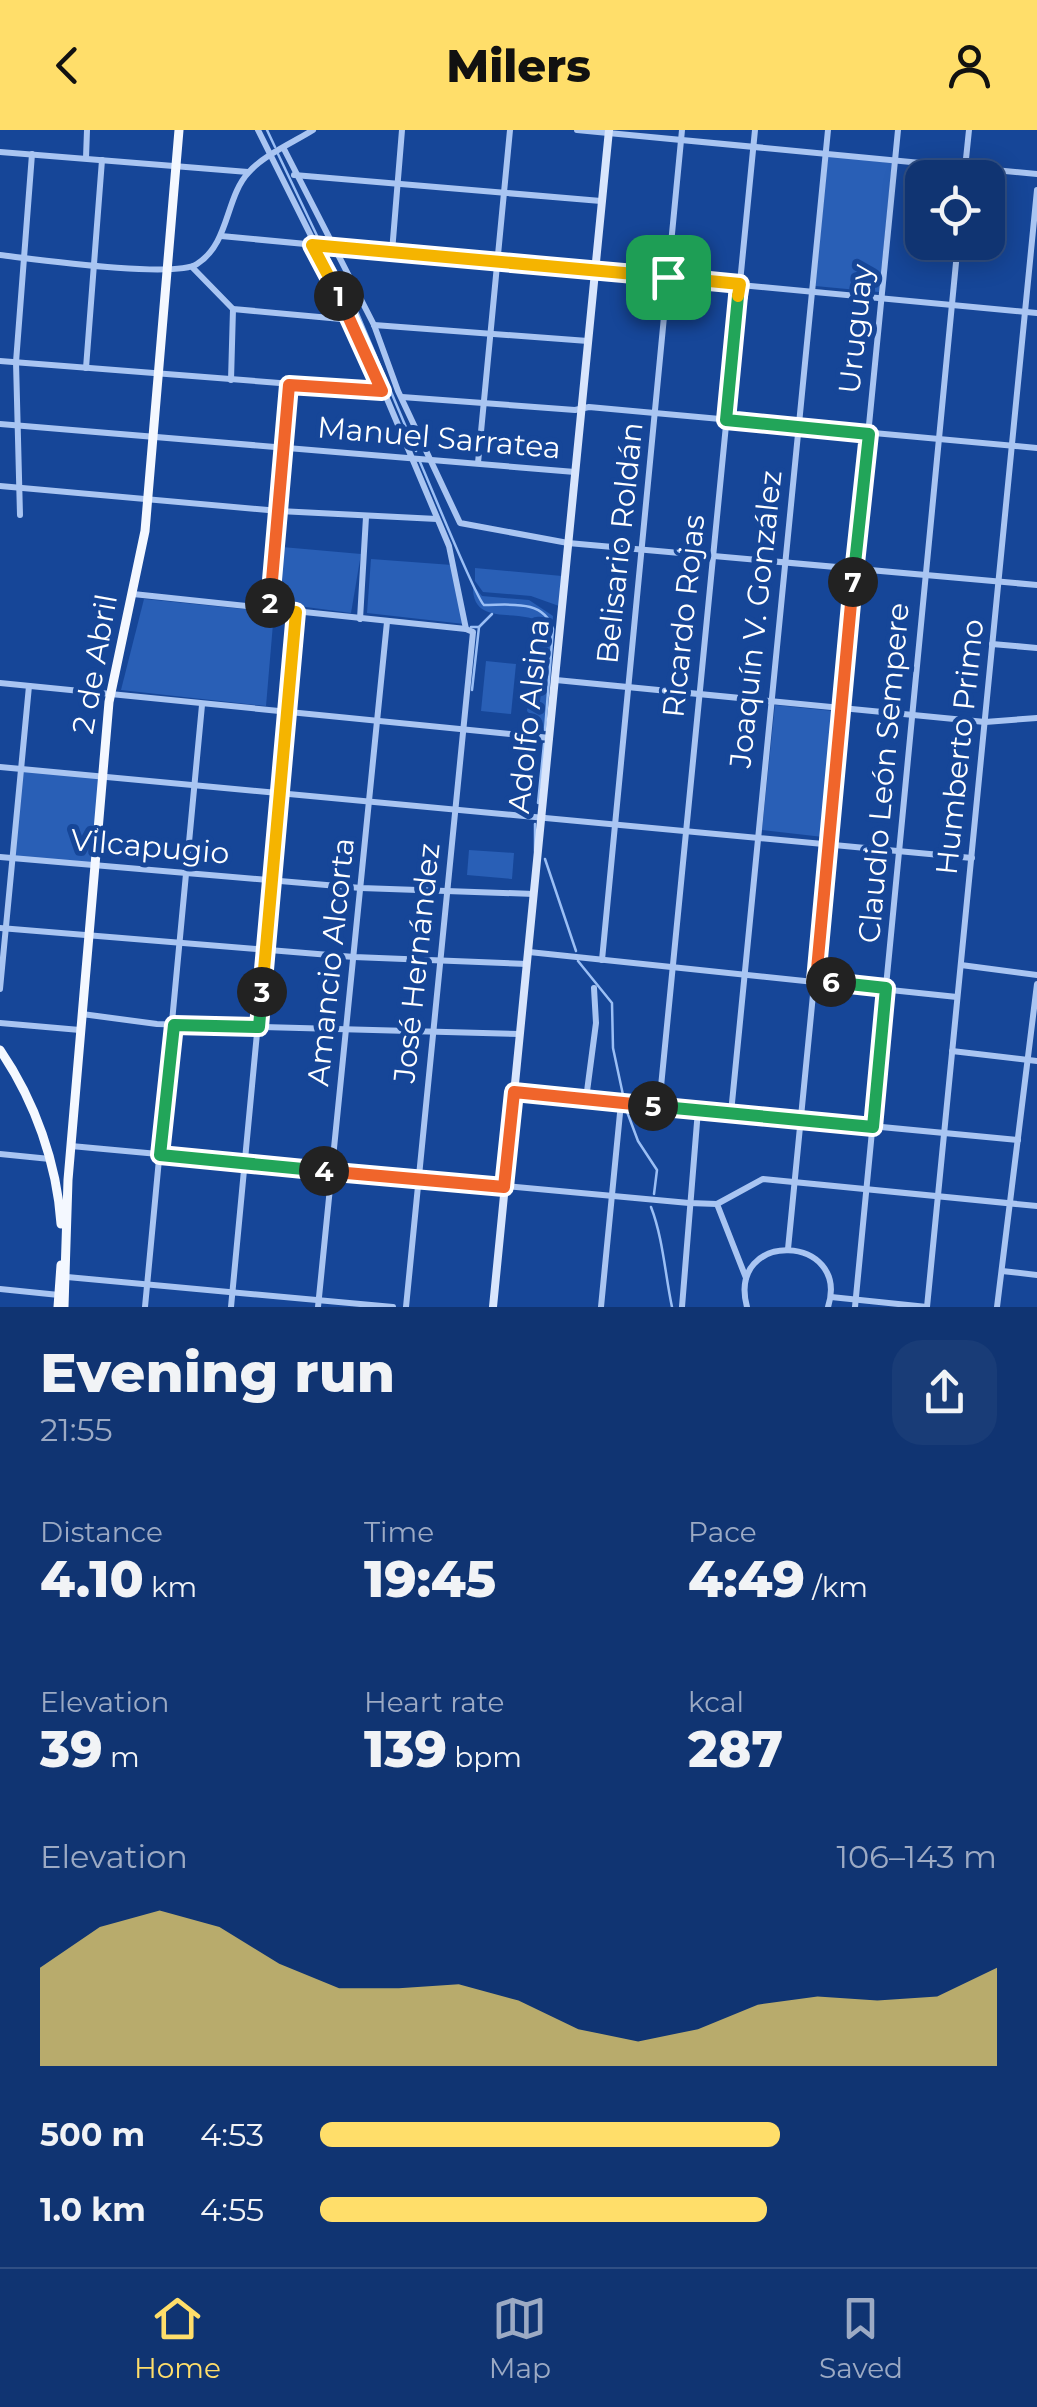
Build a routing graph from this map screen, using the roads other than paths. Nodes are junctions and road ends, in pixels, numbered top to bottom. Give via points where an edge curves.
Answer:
1 (87, 130) edge
2 (179, 130) edge
3 (258, 130) edge
4 (314, 130) edge
5 (402, 130) edge
6 (510, 130) edge
7 (577, 130) edge
8 (682, 130) edge
9 (755, 130) edge
10 (828, 130) edge
11 (898, 130) edge
12 (969, 130) edge
13 (608, 131) edge
14 (682, 140) junction
15 (753, 148) junction
16 (0, 152) edge
17 (32, 154) junction
18 (277, 154) junction
19 (826, 154) junction
20 (86, 158) junction
21 (102, 160) junction
22 (966, 160) edge
23 (895, 161) junction
24 (905, 162) edge
25 (176, 167) junction
26 (1005, 171) edge
27 (248, 172) junction
28 (1037, 174) edge
29 (294, 175) junction
30 (398, 184) junction
31 (1037, 190) edge
32 (504, 192) junction
33 (601, 201) junction
34 (220, 236) junction
35 (314, 246) junction
36 (329, 247) junction
37 (392, 252) junction
38 (0, 256) edge
39 (24, 258) junction
40 (956, 260) edge
41 (497, 261) junction
42 (94, 264) junction
43 (192, 267) junction
44 (164, 270) junction
45 (595, 270) junction
46 (668, 277) junction
47 (740, 284) junction
48 (812, 291) junction
49 (882, 298) junction
50 (952, 304) junction
51 (233, 309) junction
52 (1025, 312) junction
53 (1037, 313) edge
54 (352, 320) junction
55 (374, 326) junction
56 (490, 331) junction
57 (588, 340) junction
58 (0, 360) edge
59 (16, 362) junction
60 (86, 368) junction
61 (156, 374) junction
62 (231, 380) junction
63 (289, 385) junction
64 (382, 391) junction
65 (402, 398) junction
66 (483, 401) junction
67 (581, 408) junction
68 (655, 414) junction
69 (726, 420) junction
70 (0, 424) edge
71 (18, 426) junction
72 (798, 427) junction
73 (869, 434) junction
74 (152, 436) junction
75 (938, 440) junction
76 (284, 447) junction
77 (1012, 448) junction
78 (1037, 448) edge
79 (410, 458) junction
80 (427, 459) junction
81 (478, 463) junction
82 (575, 472) junction
83 (0, 486) edge
84 (20, 488) junction
85 (146, 498) junction
86 (279, 511) junction
87 (20, 515) dead end
88 (366, 517) junction
89 (437, 519) junction
90 (568, 543) junction
91 (640, 550) junction
92 (712, 556) junction
93 (784, 565) junction
94 (854, 570) junction
95 (925, 578) junction
96 (999, 585) junction
97 (1037, 585) edge
98 (133, 594) junction
99 (269, 609) junction
100 (296, 612) junction
101 (360, 619) junction
102 (388, 622) junction
103 (466, 629) junction
104 (992, 644) junction
105 (1037, 648) edge
106 (556, 680) junction
107 (0, 683) edge
108 (28, 686) junction
109 (628, 686) junction
110 (699, 693) junction
111 (110, 696) junction
112 (770, 700) junction
113 (202, 705) junction
114 (842, 707) junction
115 (288, 712) junction
116 (912, 714) junction
117 (1037, 718) edge
118 (379, 720) junction
119 (984, 722) junction
120 (464, 728) junction
121 (550, 738) junction
122 (0, 767) edge
123 (20, 769) junction
124 (103, 777) junction
125 (195, 785) junction
126 (281, 793) junction
127 (370, 802) junction
128 (454, 810) junction
129 (542, 817) junction
130 (616, 823) junction
131 (686, 830) junction
132 (757, 838) junction
133 (828, 844) junction
134 (898, 851) junction
135 (0, 856) edge
136 (12, 858) junction
137 (972, 858) junction
138 (94, 865) junction
139 (188, 872) junction
140 (274, 881) junction
141 (361, 888) junction
142 (447, 891) junction
143 (535, 894) junction
144 (2, 928) edge
145 (88, 936) junction
146 (180, 944) junction
147 (266, 950) junction
148 (529, 952) junction
149 (354, 957) junction
150 (440, 960) junction
151 (602, 960) junction
152 (527, 964) junction
153 (961, 964) junction
154 (672, 968) junction
155 (745, 974) junction
156 (1037, 975) edge
157 (816, 980) junction
158 (1037, 984) edge
159 (594, 988) dead end
160 (886, 988) junction
161 (0, 989) edge
162 (958, 998) junction
163 (81, 1014) junction
164 (0, 1022) edge
165 (174, 1025) junction
166 (259, 1027) junction
167 (80, 1030) junction
168 (346, 1030) junction
169 (432, 1031) junction
170 (520, 1034) junction
171 (0, 1050) edge
172 (952, 1051) junction
173 (1028, 1060) junction
174 (1037, 1061) edge
175 (514, 1092) junction
176 (586, 1099) junction
177 (624, 1104) junction
178 (658, 1107) junction
179 (698, 1110) junction
180 (731, 1113) junction
181 (802, 1120) junction
182 (873, 1127) junction
183 (944, 1132) junction
184 (1018, 1140) junction
185 (71, 1146) junction
186 (0, 1154) edge
187 (160, 1155) junction
188 (50, 1159) junction
189 (246, 1164) junction
190 (332, 1172) junction
191 (418, 1180) junction
192 (795, 1182) junction
193 (504, 1187) junction
194 (866, 1188) junction
195 (938, 1196) junction
196 (612, 1198) junction
197 (689, 1203) junction
198 (1010, 1203) junction
199 (717, 1204) junction
200 (1037, 1206) edge
201 (788, 1248) junction
202 (1002, 1271) junction
203 (1037, 1276) edge
204 (67, 1277) junction
205 (746, 1279) junction
206 (148, 1283) junction
207 (0, 1289) edge
208 (233, 1291) junction
209 (832, 1297) junction
210 (60, 1303) edge
211 (318, 1303) edge
212 (746, 1304) edge
213 (855, 1304) edge
214 (736, 1306) edge
215 (146, 1307) edge
216 (232, 1307) edge
217 (393, 1307) edge
218 (406, 1307) edge
219 (493, 1307) edge
220 (602, 1307) edge
221 (682, 1307) edge
222 (828, 1307) edge
223 (927, 1307) edge
224 (998, 1307) edge

1 - 20 street
2 - 25 main road, 2 de Abril
3 - 18 street
4 - 18 street
5 - 30 street
6 - 32 street
7 - 13 street
8 - 14 street, Belisario Roldán
9 - 15 street, Ricardo Rojas
10 - 19 street, Joaquín V. González
11 - 23 street, Uruguay
12 - 22 street
13 - 14 street
13 - 33 street, Adolfo Alsina
14 - 15 street
14 - 46 street, Belisario Roldán
15 - 19 street
15 - 47 street, Ricardo Rojas
16 - 17 street
17 - 20 street
17 - 39 street
18 - 27 street
18 - 29 street
18 - 35 street, José Hernández
19 - 23 street
19 - 48 street, Joaquín V. González
20 - 21 street
21 - 25 street
21 - 42 street
23 - 24 street
23 - 49 street, Uruguay
25 - 27 street
25 - 44 main road, 2 de Abril
26 - 28 street
27 - 34 street
29 - 30 street
29 - 36 street
30 - 32 street
30 - 37 street
31 - 52 street, Humberto Primo
32 - 33 street
32 - 41 street
33 - 45 street, Adolfo Alsina
34 - 35 street
34 - 43 street
35 - 36 street
35 - 54 street, José Hernández
36 - 37 street
36 - 55 street
37 - 41 street
38 - 39 street
39 - 42 street
39 - 59 street
40 - 50 street, Claudio León Sempere
41 - 45 street
41 - 56 street
42 - 44 street
42 - 60 street
43 - 44 street
43 - 51 street
44 - 61 main road, 2 de Abril
45 - 46 street
45 - 57 street, Adolfo Alsina
46 - 47 street
46 - 68 street, Belisario Roldán
47 - 48 street
47 - 69 street, Ricardo Rojas
48 - 49 street
48 - 72 street, Joaquín V. González
49 - 50 street
49 - 73 street, Uruguay
50 - 52 street
50 - 75 street, Claudio León Sempere
51 - 54 street
51 - 62 street
52 - 53 street
52 - 77 street, Humberto Primo
54 - 64 street, José Hernández
55 - 56 street
55 - 65 street
56 - 57 street
56 - 66 street
57 - 67 street, Adolfo Alsina
58 - 59 street
59 - 60 street
59 - 71 street
60 - 61 street
61 - 62 street
61 - 74 main road, 2 de Abril
62 - 63 street
63 - 64 street
63 - 76 street
64 - 79 street, José Hernández
65 - 66 street
65 - 80 street
66 - 67 street
66 - 81 street
67 - 68 street
67 - 82 street, Adolfo Alsina
68 - 69 street
68 - 91 street, Belisario Roldán
69 - 72 street
69 - 92 street, Ricardo Rojas
70 - 71 street, Manuel Sarratea
71 - 74 street, Manuel Sarratea
71 - 84 street
72 - 73 street
72 - 93 street, Joaquín V. González
73 - 75 street
73 - 94 street, Uruguay
74 - 76 street, Manuel Sarratea
74 - 85 main road, 2 de Abril
75 - 77 street
75 - 95 street, Claudio León Sempere
76 - 79 street, Manuel Sarratea
76 - 86 street
77 - 78 street
77 - 96 street, Humberto Primo
79 - 80 street, Manuel Sarratea
79 - 89 street, José Hernández
80 - 81 street, Manuel Sarratea
80 - 90 street via 460,522
81 - 82 street, Manuel Sarratea
82 - 90 street, Adolfo Alsina
83 - 84 street
84 - 85 street
84 - 87 street
85 - 86 street
85 - 98 main road, 2 de Abril
86 - 88 street
86 - 99 street
88 - 89 street
88 - 101 street
89 - 103 street, José Hernández via 453,554
90 - 91 street
90 - 106 street, Adolfo Alsina
91 - 92 street
91 - 109 street, Belisario Roldán
92 - 93 street
92 - 110 street, Ricardo Rojas
93 - 94 street
93 - 112 street, Joaquín V. González
94 - 95 street
94 - 114 street, Uruguay
95 - 96 street
95 - 116 street, Claudio León Sempere
96 - 97 street
96 - 104 street, Humberto Primo
98 - 99 street
98 - 111 main road, 2 de Abril
99 - 100 street
100 - 101 street
100 - 115 street
101 - 102 street
102 - 103 street
102 - 118 street, Amancio Alcorta
103 - 120 street, José Hernández via 473,636
104 - 105 street
104 - 119 street, Humberto Primo
106 - 109 street
106 - 121 street, Adolfo Alsina
107 - 108 street
108 - 111 street
108 - 123 street
109 - 110 street
109 - 130 street, Belisario Roldán
110 - 112 street
110 - 131 street, Ricardo Rojas
111 - 113 street
111 - 124 main road, 2 de Abril
112 - 114 street
112 - 132 street, Joaquín V. González
113 - 115 street
113 - 125 street
114 - 116 street
114 - 133 street, Uruguay
115 - 118 street
115 - 126 street
116 - 119 street
116 - 134 street, Claudio León Sempere
117 - 119 street
118 - 120 street
118 - 127 street, Amancio Alcorta
119 - 137 street, Humberto Primo
120 - 121 street
120 - 128 street, José Hernández
121 - 129 street, Adolfo Alsina
122 - 123 street
123 - 124 street
123 - 136 street
124 - 125 street
124 - 138 main road, 2 de Abril
125 - 126 street
125 - 139 street
126 - 127 street
126 - 140 street
127 - 128 street
127 - 141 street, Amancio Alcorta
128 - 129 street
128 - 142 street, José Hernández
129 - 130 street
129 - 143 street, Adolfo Alsina
130 - 131 street
130 - 151 street, Belisario Roldán
131 - 132 street
131 - 154 street, Ricardo Rojas
132 - 133 street
132 - 155 street, Joaquín V. González
133 - 134 street
133 - 157 street, Uruguay
134 - 137 street
134 - 160 street, Claudio León Sempere
135 - 136 street, Vilcapugio
136 - 138 street, Vilcapugio
136 - 144 street
137 - 153 street, Humberto Primo
138 - 139 street, Vilcapugio
138 - 145 main road, 2 de Abril
139 - 140 street, Vilcapugio
139 - 146 street
140 - 141 street, Vilcapugio
140 - 147 street
141 - 142 street, Vilcapugio
141 - 149 street, Amancio Alcorta
142 - 143 street, Vilcapugio
142 - 150 street, José Hernández
143 - 148 street, Adolfo Alsina
144 - 145 street
144 - 161 street
145 - 146 street
145 - 163 main road, 2 de Abril
146 - 147 street
146 - 165 street
147 - 149 street
147 - 166 street
148 - 151 street
148 - 152 street, Adolfo Alsina
149 - 150 street
149 - 168 street, Amancio Alcorta
150 - 152 street
150 - 169 street, José Hernández
151 - 154 street
152 - 170 street, Adolfo Alsina
153 - 156 street
153 - 162 street, Humberto Primo
154 - 155 street
154 - 178 street, Ricardo Rojas
155 - 157 street
155 - 180 street, Joaquín V. González
157 - 160 street
157 - 181 street, Uruguay
158 - 173 street
159 - 176 street
160 - 162 street
160 - 182 street, Claudio León Sempere
162 - 172 street, Humberto Primo
163 - 165 street
163 - 167 main road, 2 de Abril
164 - 167 street
165 - 166 street
165 - 187 street
166 - 168 street
166 - 189 street
167 - 185 main road, 2 de Abril
168 - 169 street
168 - 190 street, Amancio Alcorta
169 - 170 street
169 - 191 street, José Hernández
170 - 175 street, Adolfo Alsina
171 - 188 main road
172 - 173 street
172 - 183 street, Humberto Primo
173 - 174 street
173 - 184 street
175 - 176 street
175 - 193 street, Adolfo Alsina
176 - 177 street
177 - 178 street
177 - 196 street
178 - 179 street
179 - 180 street
179 - 197 street
180 - 181 street
181 - 182 street
181 - 192 street, Uruguay
182 - 183 street
182 - 194 street, Claudio León Sempere
183 - 184 street
183 - 195 street, Humberto Primo
184 - 198 street
185 - 187 street
185 - 204 main road, 2 de Abril
186 - 188 street
187 - 189 street
187 - 206 street
188 - 210 main road via 62,1237
189 - 190 street
189 - 208 street
190 - 191 street
190 - 211 street, Amancio Alcorta
191 - 193 street
191 - 218 street, José Hernández
192 - 194 street
192 - 199 street via 758,1180
192 - 201 street, Uruguay
193 - 196 street
193 - 219 street, Adolfo Alsina
194 - 195 street
194 - 213 street, Claudio León Sempere
195 - 198 street
195 - 223 street, Humberto Primo
196 - 197 street
196 - 220 street
197 - 199 street
197 - 221 street
198 - 200 street
198 - 202 street
199 - 205 street
201 - 205 street via 762,1257
201 - 209 street via 824,1268
202 - 203 street
202 - 224 street
204 - 206 street
204 - 210 main road, 2 de Abril
205 - 212 street
206 - 208 street
206 - 215 street
207 - 210 street
208 - 211 street
208 - 216 street
209 - 213 street
209 - 222 street
211 - 217 street
212 - 214 street
213 - 223 street

